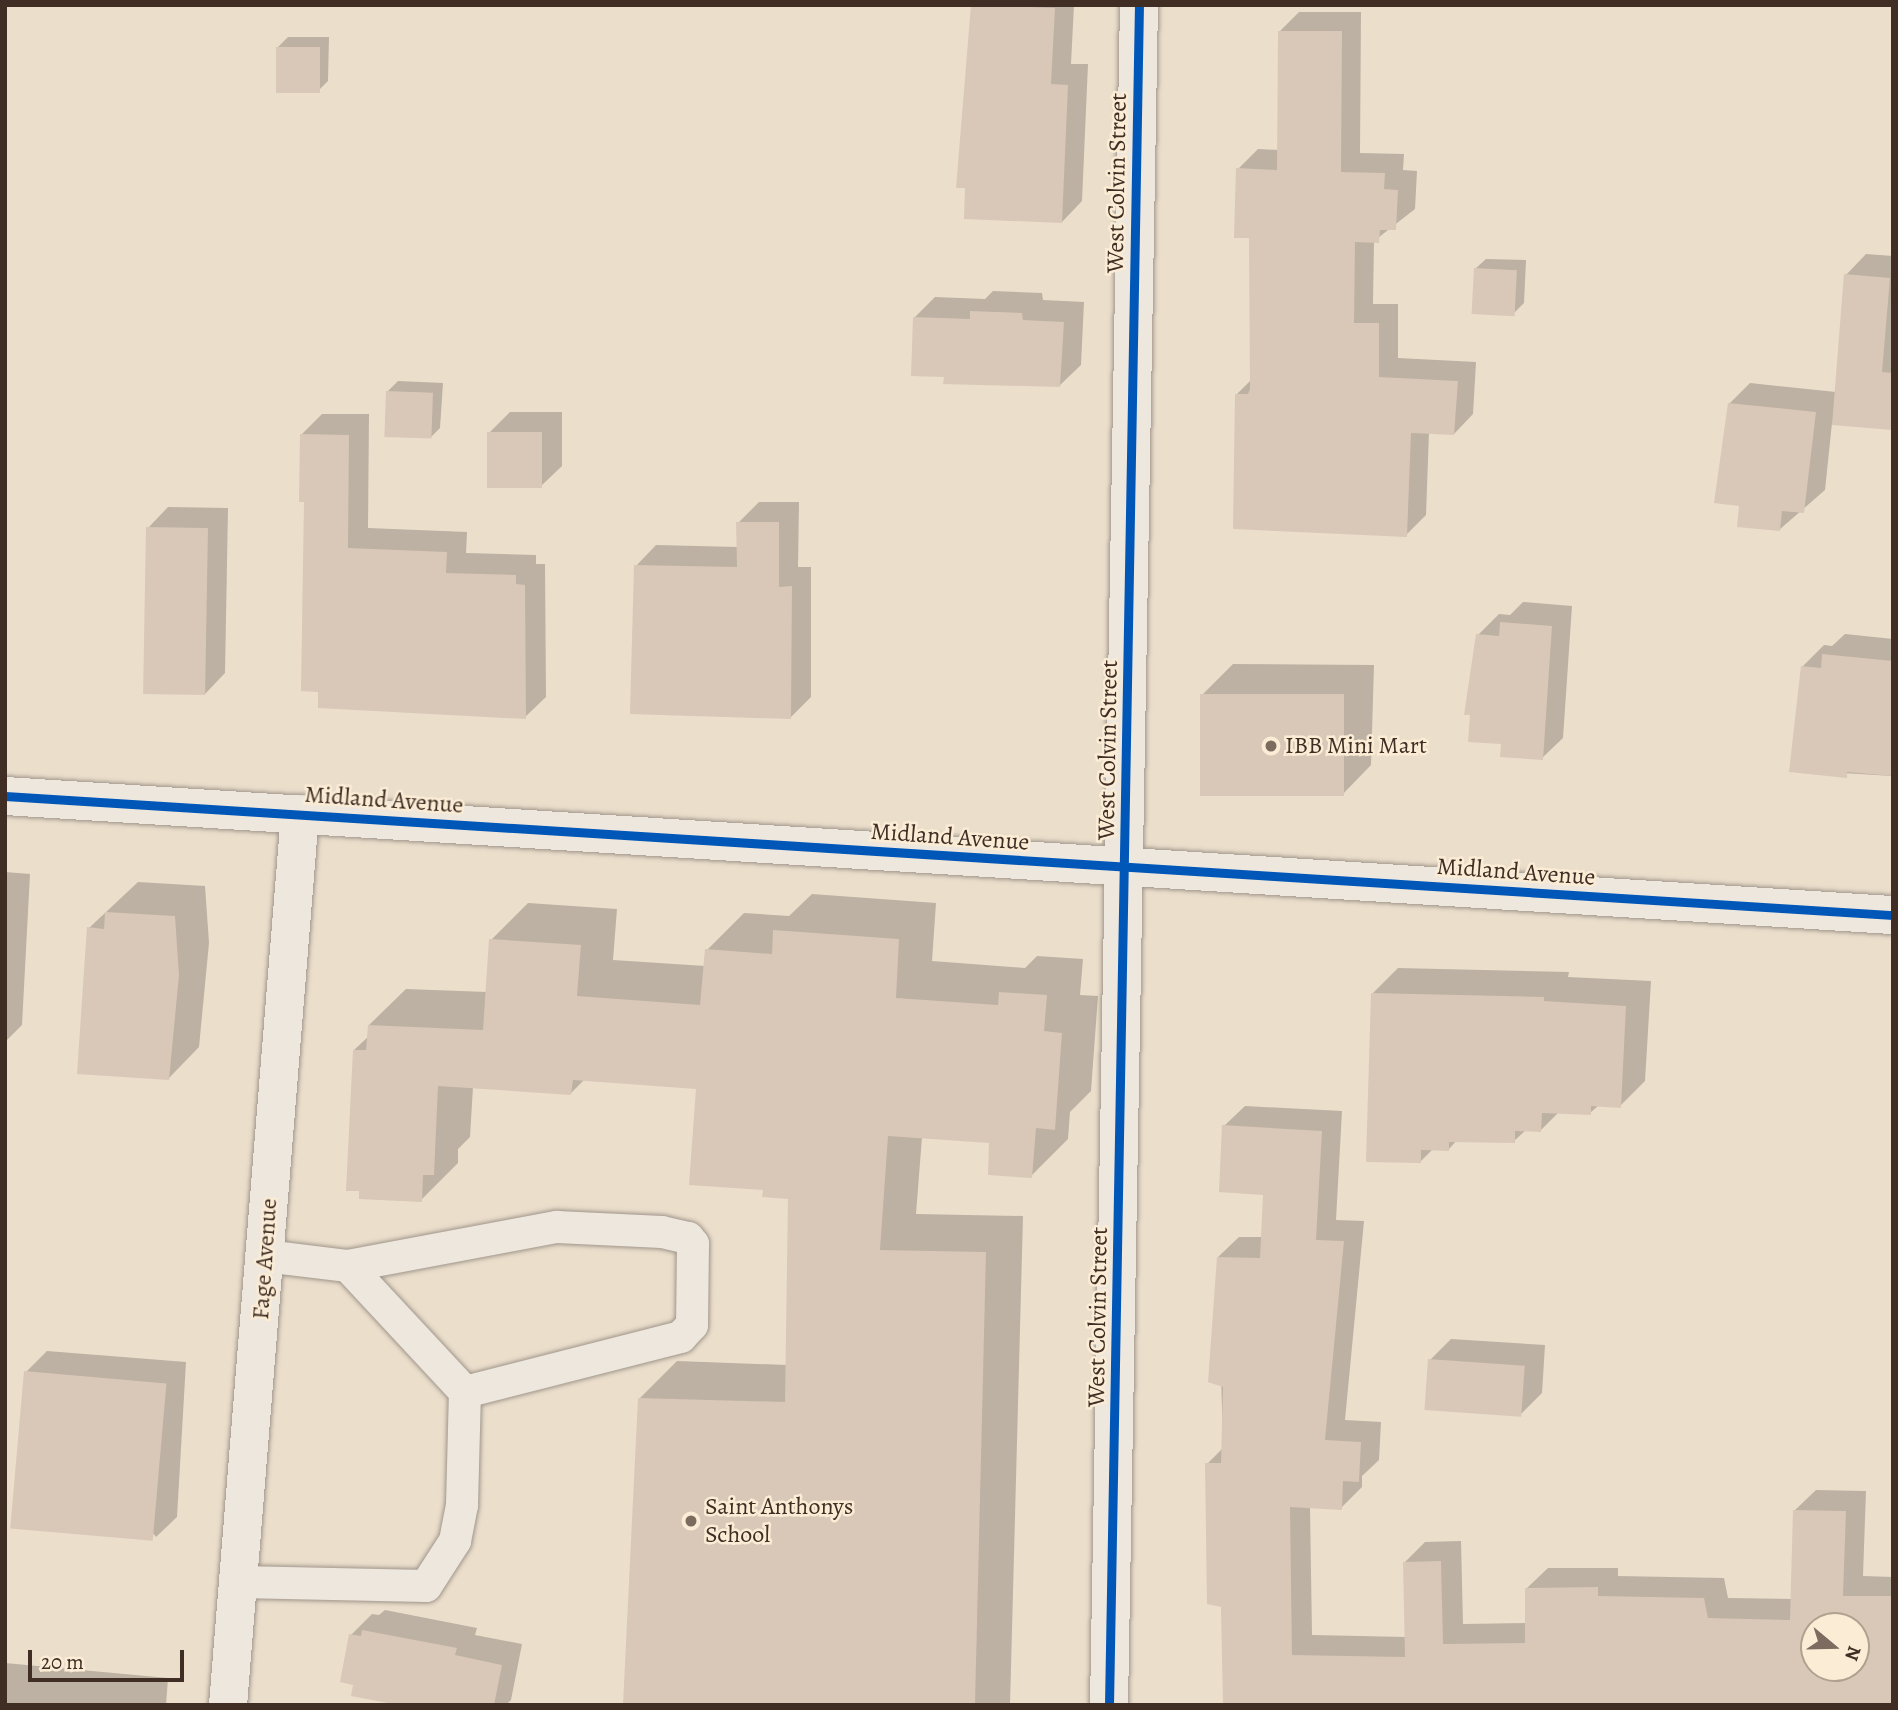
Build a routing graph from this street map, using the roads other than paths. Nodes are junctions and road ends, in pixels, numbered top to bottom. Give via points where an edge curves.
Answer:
1 (1139, 5) edge
2 (5, 796) edge
3 (300, 814) junction
4 (1125, 868) junction
5 (1893, 915) edge
6 (265, 1256) junction
7 (348, 1266) junction
8 (465, 1392) junction
9 (239, 1582) junction
10 (228, 1705) edge
11 (1110, 1705) edge

1 - 4 street, West Colvin Street
2 - 3 street, Midland Avenue
3 - 4 street, Midland Avenue
3 - 6 street, Fage Avenue
4 - 5 street, Midland Avenue
4 - 11 street, West Colvin Street
6 - 7 lane
6 - 9 street, Fage Avenue
7 - 8 lane
7 - 8 lane via 557,1227 662,1232 688,1238 693,1244 692,1325 681,1337
8 - 9 lane via 459,1526 445,1561 426,1586
9 - 10 street, Fage Avenue

